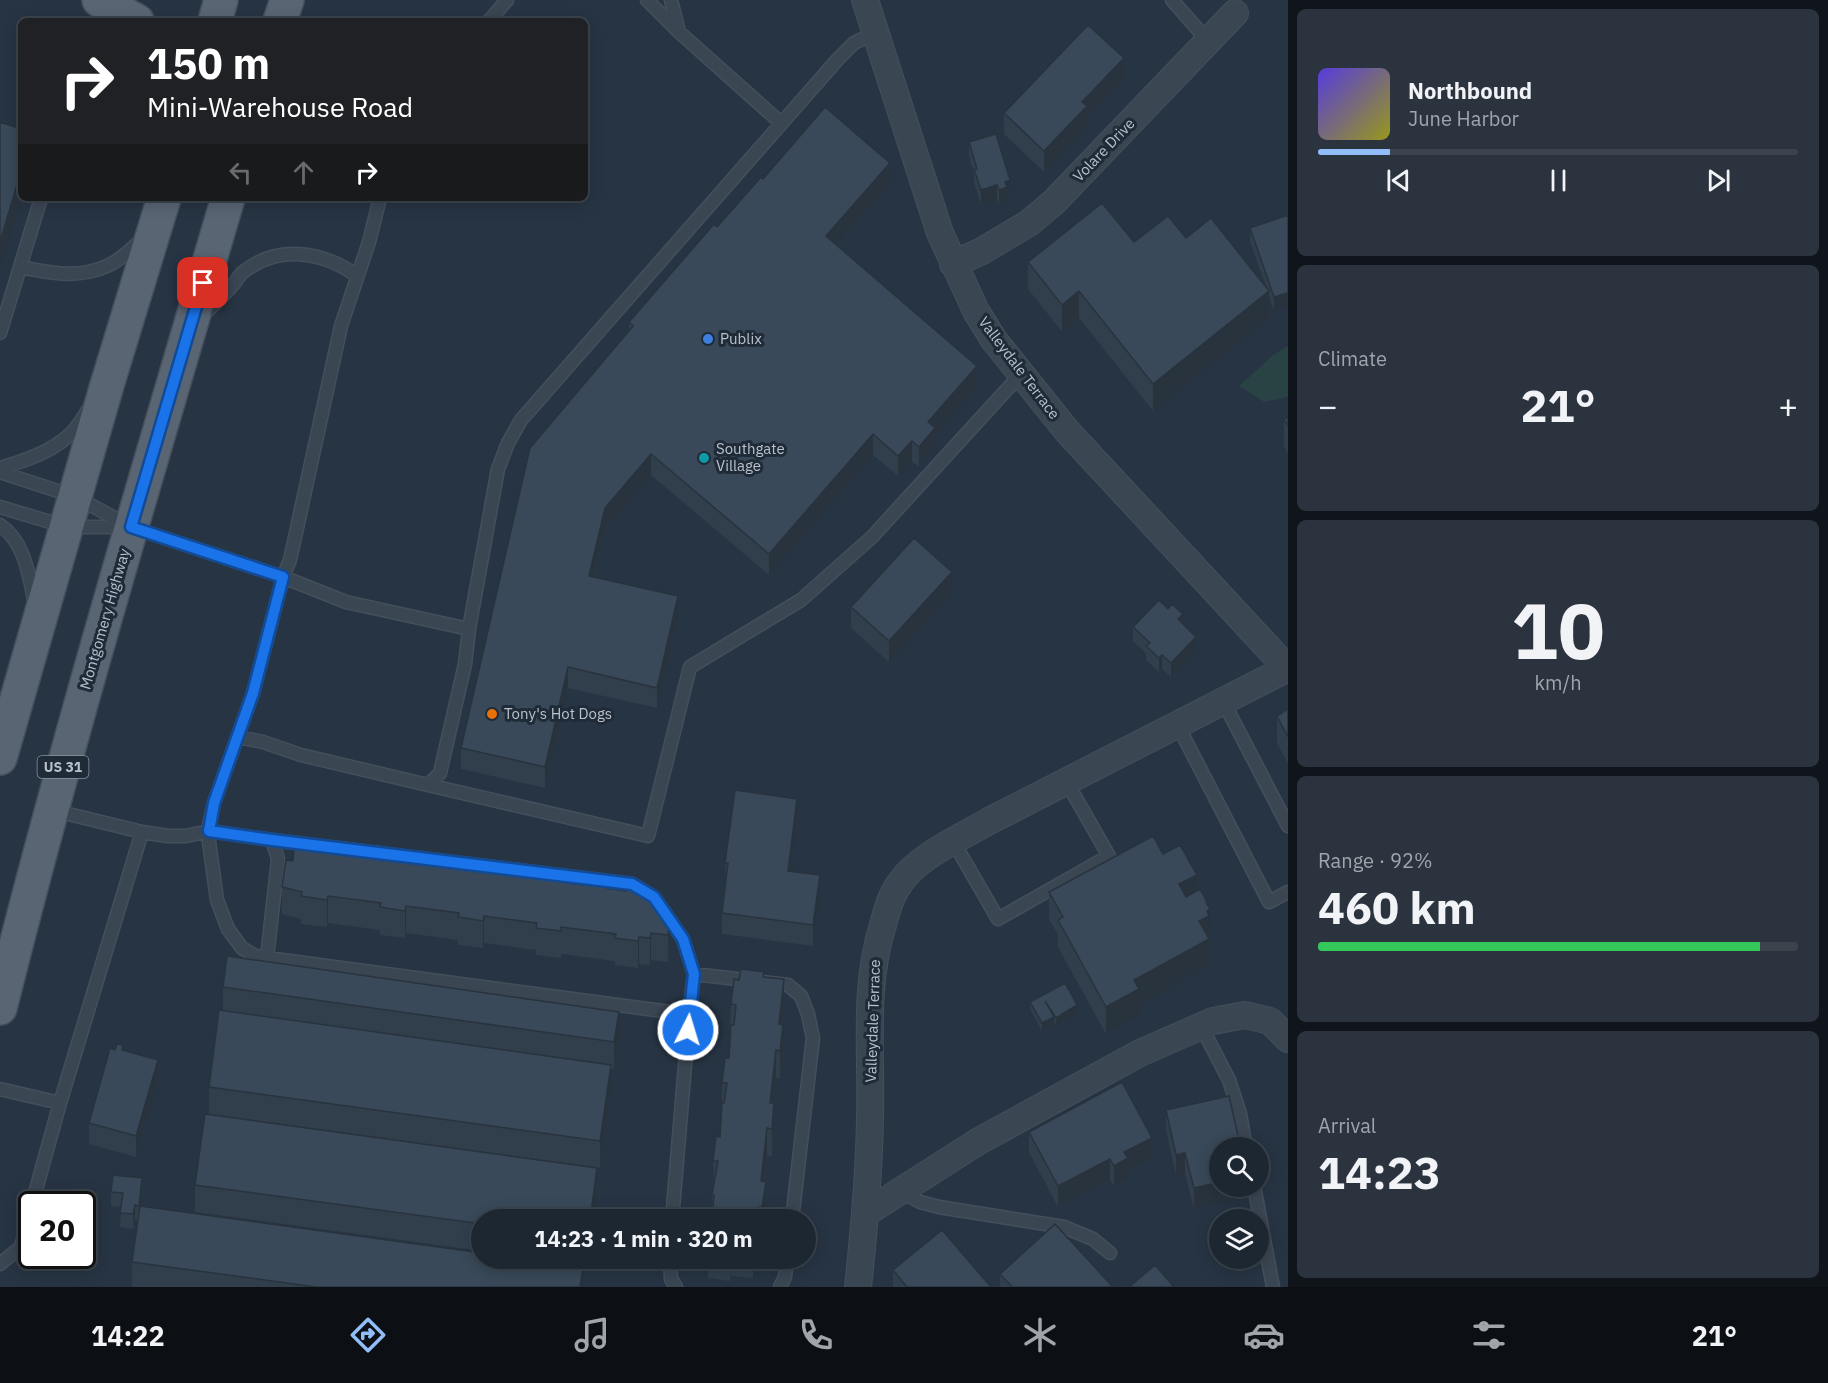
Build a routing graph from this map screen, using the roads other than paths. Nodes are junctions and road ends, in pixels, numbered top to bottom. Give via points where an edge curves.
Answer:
1 (99, 0) edge
2 (221, 0) edge
3 (287, 0) edge
4 (507, 0) edge
5 (647, 0) edge
6 (671, 0) edge
7 (865, 0) edge
8 (1172, 0) edge
9 (1239, 6) edge
10 (132, 18) edge
11 (216, 18) edge
12 (281, 18) edge
13 (492, 18) edge
14 (679, 32) junction
15 (875, 33) junction
16 (1208, 41) junction
17 (781, 123) junction
18 (40, 201) edge
19 (163, 201) edge
20 (227, 201) edge
21 (379, 201) edge
22 (155, 230) junction
23 (953, 264) junction
24 (20, 267) junction
25 (357, 276) junction
26 (191, 325) junction
27 (0, 333) edge
28 (1021, 374) junction
29 (106, 385) junction
30 (0, 470) edge
31 (0, 507) edge
32 (71, 512) junction
33 (0, 525) edge
34 (131, 527) junction
35 (283, 577) junction
36 (39, 620) junction
37 (470, 629) junction
38 (1287, 668) edge
39 (1223, 701) junction
40 (1177, 724) junction
41 (238, 737) junction
42 (0, 758) edge
43 (1066, 781) junction
44 (428, 785) junction
45 (52, 810) junction
46 (1288, 826) edge
47 (209, 831) junction
48 (142, 832) junction
49 (272, 840) junction
50 (953, 841) junction
51 (1288, 892) edge
52 (267, 958) junction
53 (694, 974) junction
54 (690, 1006) junction
55 (0, 1008) edge
56 (1201, 1026) junction
57 (1288, 1039) edge
58 (0, 1089) edge
59 (60, 1103) junction
60 (1244, 1137) edge
61 (36, 1191) edge
62 (900, 1191) junction
63 (1256, 1197) edge
64 (673, 1209) edge
65 (793, 1209) edge
66 (866, 1213) junction
67 (18, 1249) edge
68 (1110, 1253) dead end
69 (0, 1264) edge
70 (671, 1269) edge
71 (786, 1269) edge
72 (676, 1287) edge
73 (780, 1287) edge
74 (858, 1287) edge
75 (1274, 1287) edge

1 - 10 main road
2 - 11 main road
3 - 12 main road
4 - 13 lane
5 - 14 lane
6 - 14 lane
7 - 15 street, Valleydale Terrace
8 - 16 lane
9 - 16 street, Volare Drive
14 - 17 lane
15 - 17 lane via 854,44 838,59
15 - 23 street, Valleydale Terrace
16 - 23 street, Volare Drive via 1029,224
17 - 37 lane via 521,420 498,469
18 - 24 lane
19 - 22 main road
20 - 26 main road, Montgomery Highway / US 31
21 - 25 lane
22 - 24 lane via 108,266 87,272 60,275
22 - 29 main road
23 - 28 street, Valleydale Terrace via 975,311
24 - 27 lane
25 - 26 lane via 324,258 276,255 241,274 216,304
25 - 35 lane via 341,326
26 - 34 main road, Montgomery Highway / US 31
28 - 38 street, Valleydale Terrace via 1067,431
28 - 44 lane via 872,537 801,600 690,667 648,836
29 - 30 lane via 73,431 46,451
29 - 32 main road
30 - 32 lane
31 - 32 lane
32 - 34 lane
32 - 34 lane
32 - 36 main road
33 - 36 lane via 24,558
34 - 35 lane
34 - 45 main road, Montgomery Highway / US 31
35 - 37 lane via 346,602
35 - 41 lane
36 - 42 main road
37 - 44 lane via 440,773
38 - 39 street, Valleydale Terrace
39 - 40 street, Valleydale Terrace
39 - 46 lane
40 - 43 street, Valleydale Terrace
40 - 51 lane via 1269,902
41 - 44 lane
41 - 47 lane via 214,803
43 - 50 street, Valleydale Terrace
43 - 50 lane via 1109,856 998,919
45 - 48 lane
45 - 55 main road, Montgomery Highway / US 31
47 - 48 lane via 186,836
47 - 49 lane
47 - 52 lane via 217,900 228,929 242,948
48 - 59 lane
49 - 52 lane via 278,859
49 - 53 lane via 632,884 654,897 678,931
50 - 66 street, Valleydale Terrace via 918,864 901,881 889,903 875,949 870,992
52 - 54 lane via 670,1012
53 - 54 lane
53 - 65 lane via 788,985 801,996 813,1038
54 - 64 lane
56 - 57 street via 1245,1015 1270,1022
56 - 60 lane via 1229,1080
56 - 62 street via 1140,1053 979,1141
58 - 59 lane
59 - 61 lane
62 - 66 street
62 - 68 lane via 939,1207 1064,1227 1094,1239
63 - 75 lane
66 - 74 street, Valleydale Terrace
67 - 69 lane
70 - 72 lane
71 - 73 lane

